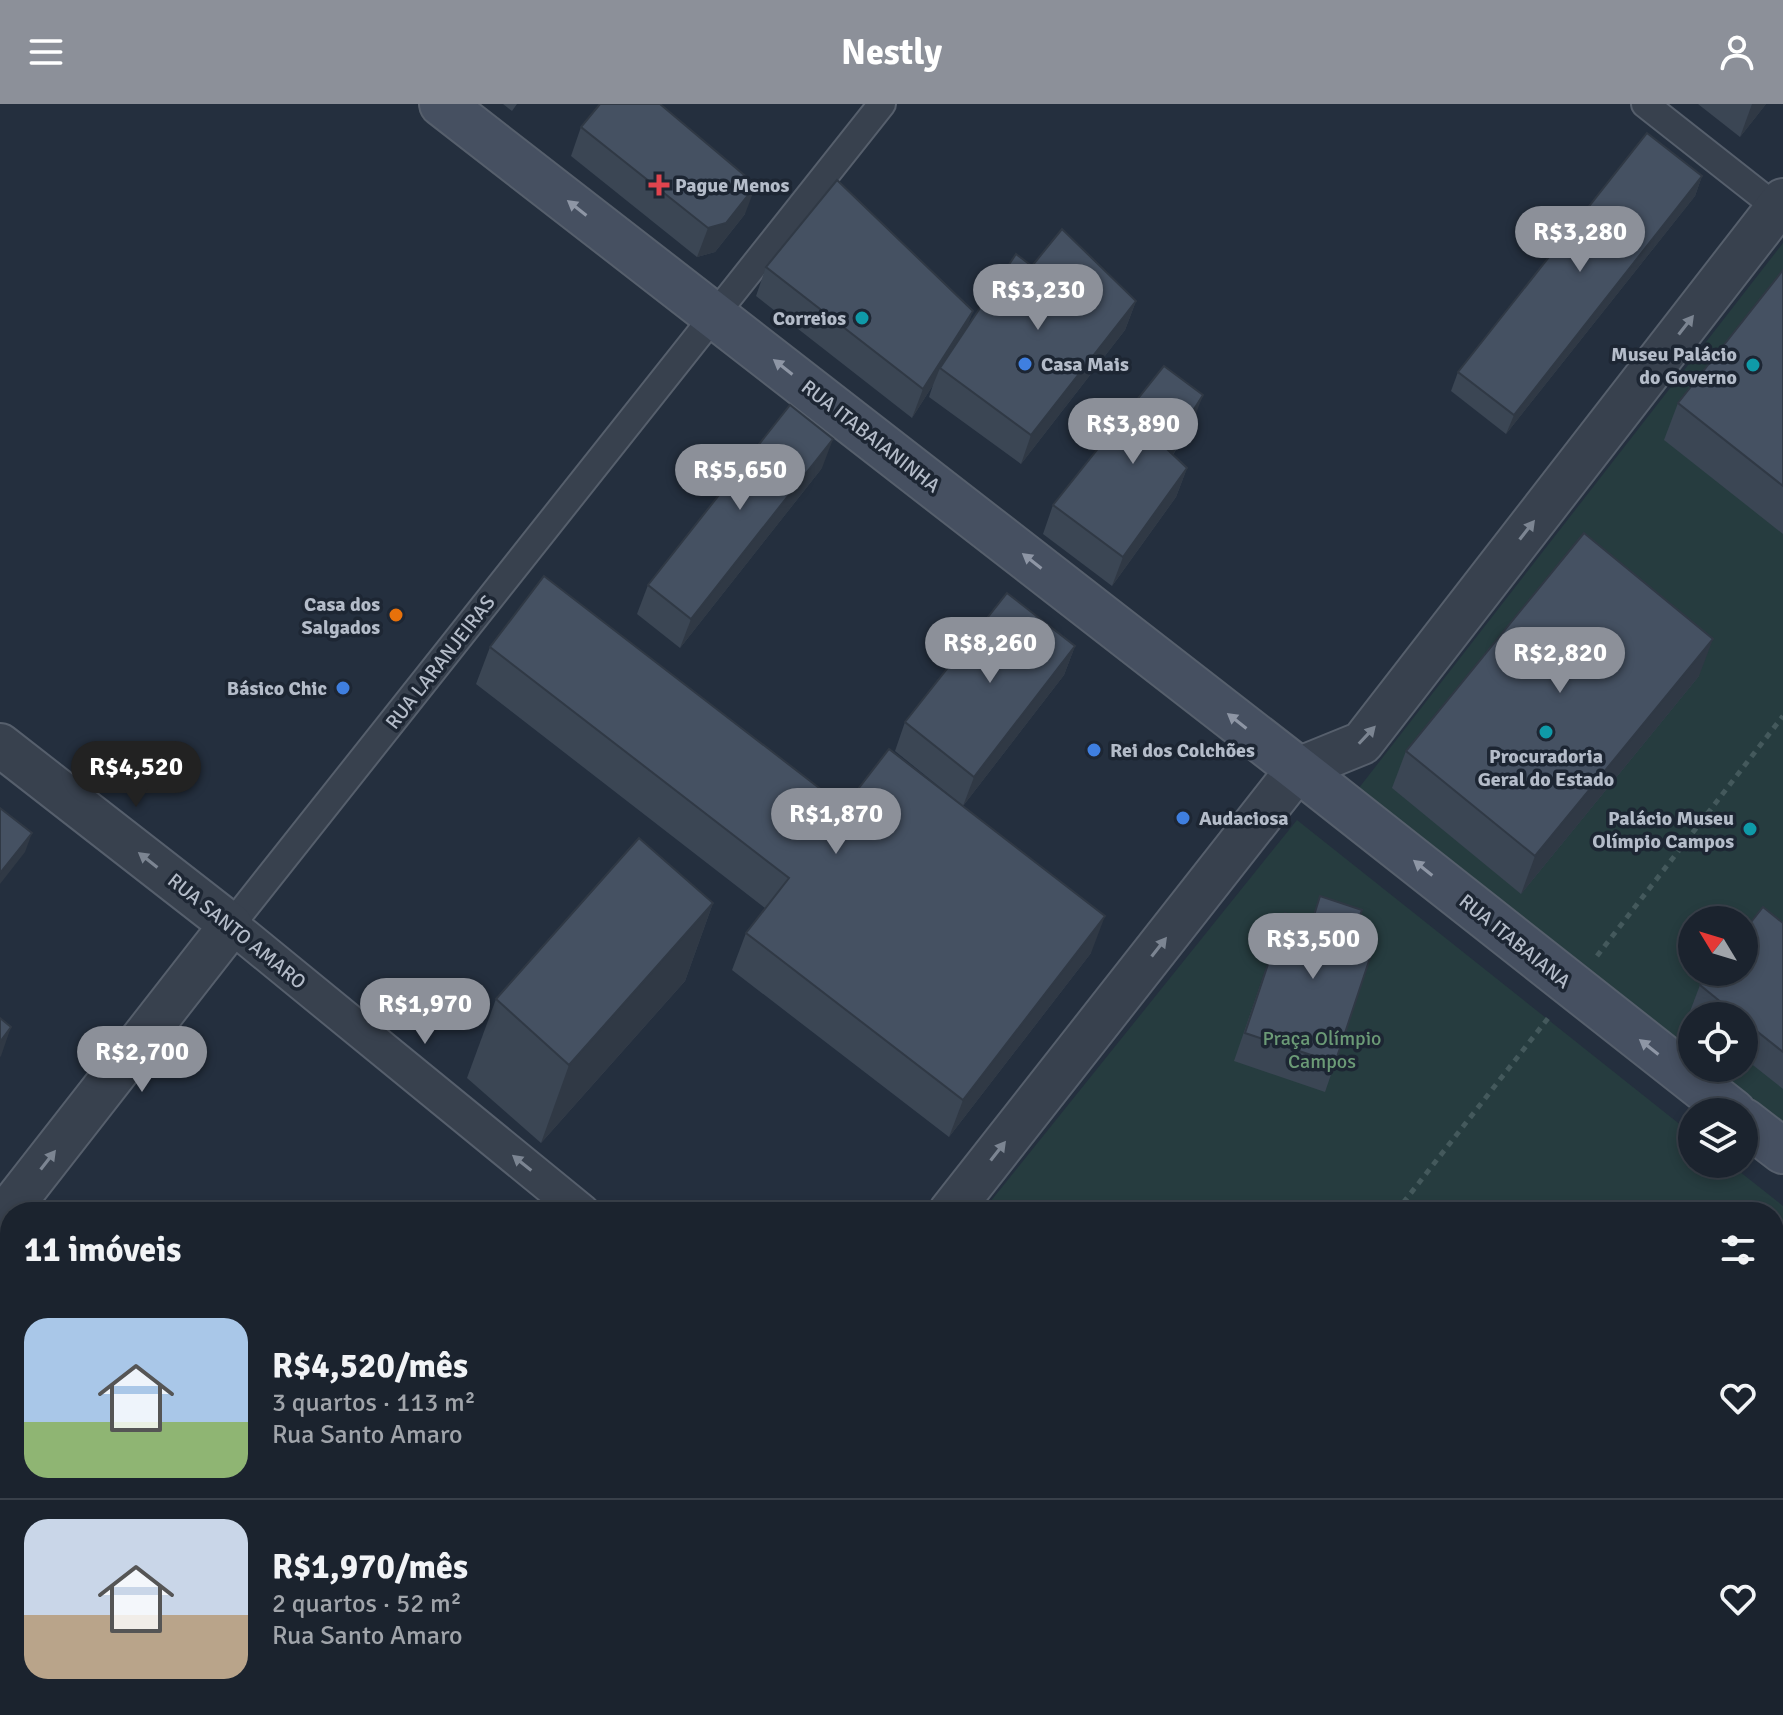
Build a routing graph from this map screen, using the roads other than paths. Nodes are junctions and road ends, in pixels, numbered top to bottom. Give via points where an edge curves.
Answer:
1 (442, 104) edge
2 (882, 104) edge
3 (1645, 104) edge
4 (1780, 204) edge
5 (716, 315) junction
6 (0, 745) edge
7 (1298, 769) junction
8 (231, 925) junction
9 (1715, 1098) edge
10 (1758, 1132) edge
11 (1783, 1151) edge
12 (15, 1202) edge
13 (570, 1202) edge
14 (958, 1202) edge

5 -> 1 main road, RUA ITABAIANINHA
2 - 5 street, RUA LARANJEIRAS
3 - 4 street
7 -> 4 street via 1362,743
7 -> 5 main road, RUA ITABAIANINHA
5 - 8 street, RUA LARANJEIRAS
8 -> 6 street, RUA SANTO AMARO
9 -> 7 main road, RUA ITABAIANA
14 -> 7 street
12 -> 8 street, RUA LARANJEIRAS
13 -> 8 street, RUA SANTO AMARO
10 - 11 main road

